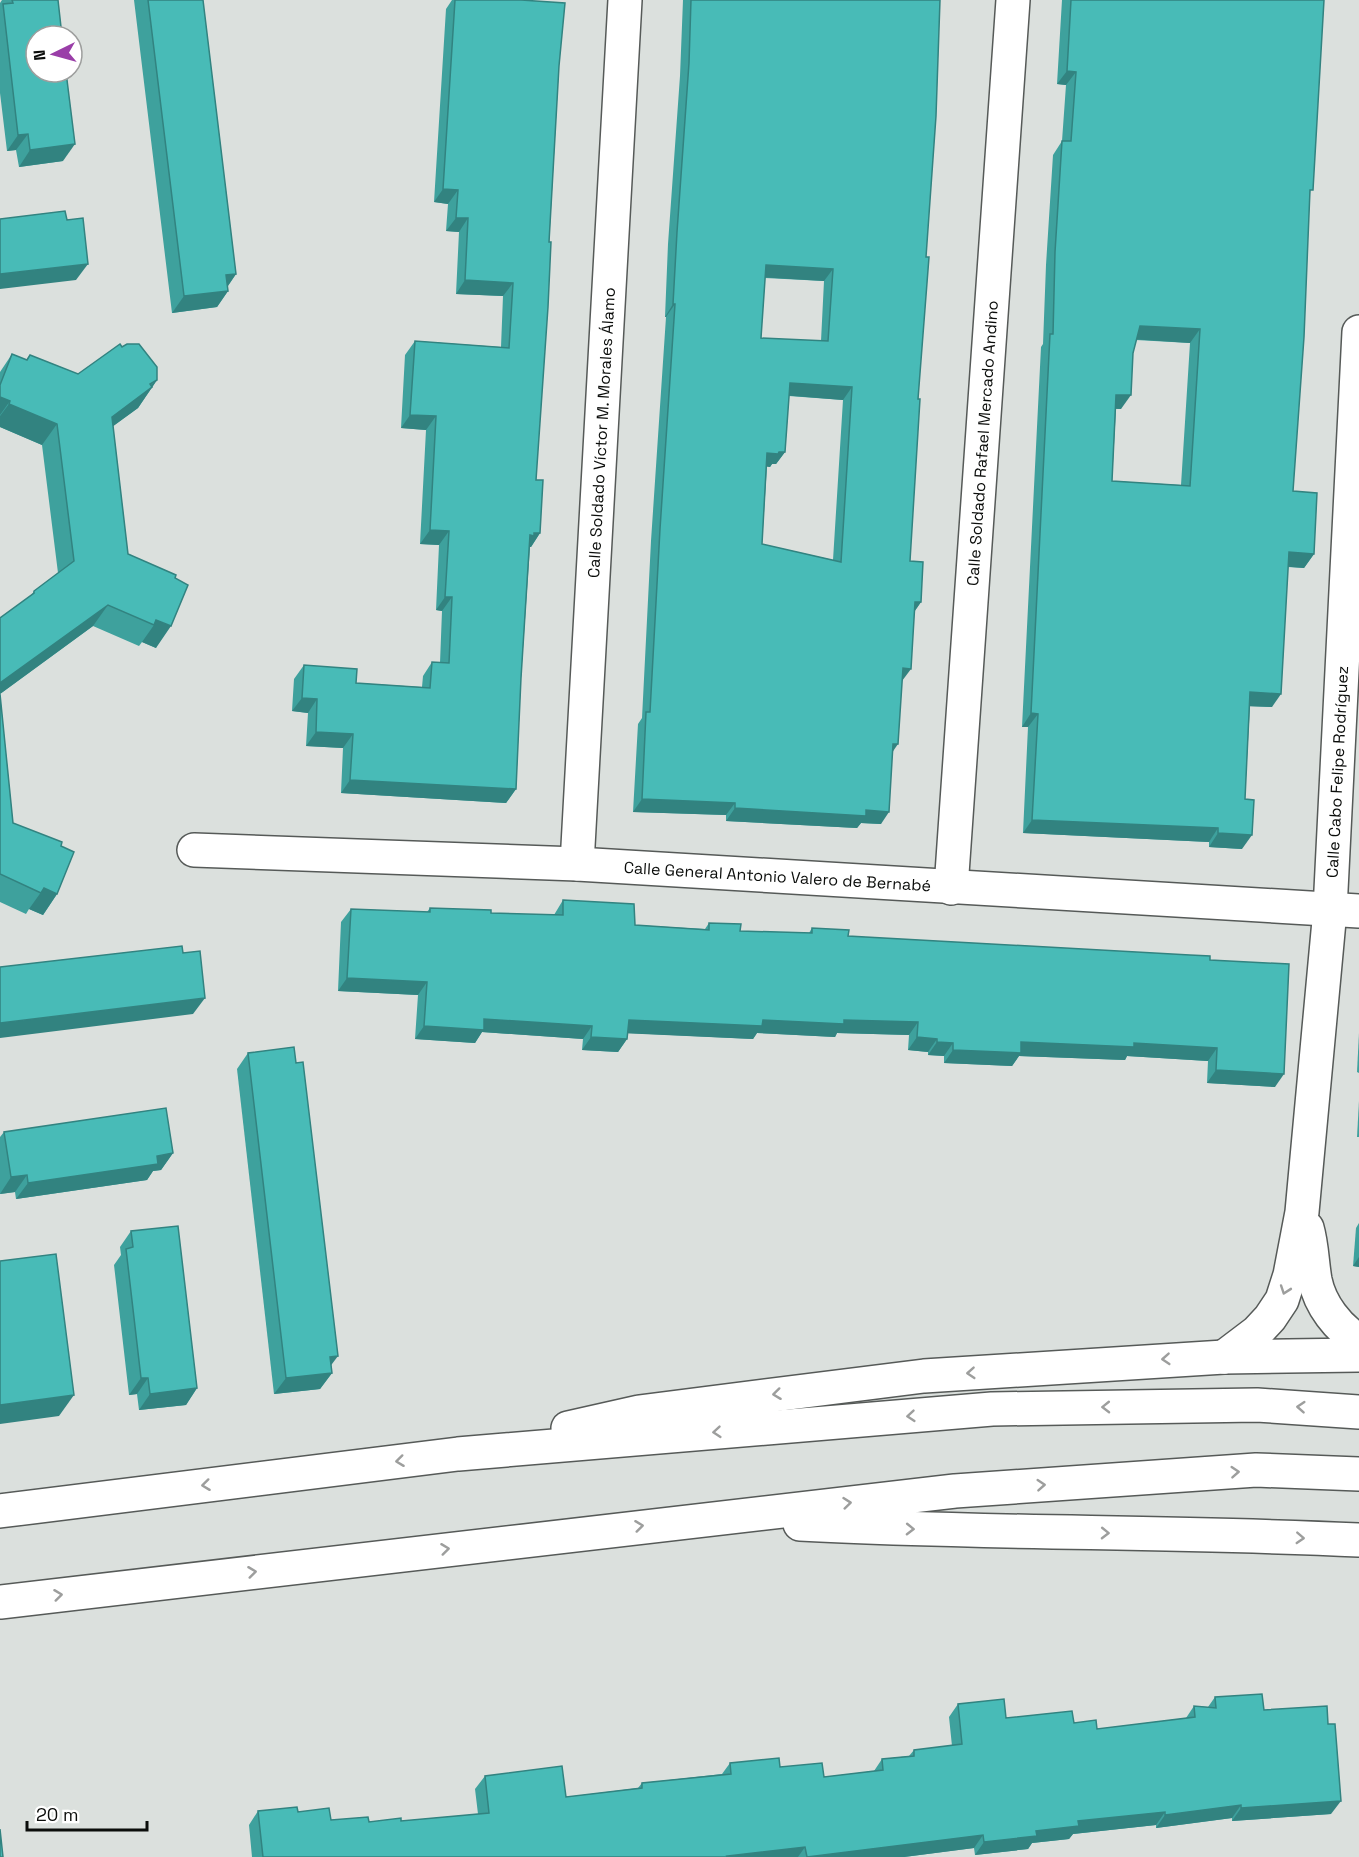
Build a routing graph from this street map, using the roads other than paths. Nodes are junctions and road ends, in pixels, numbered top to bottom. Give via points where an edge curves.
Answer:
1 (625, 0) edge
2 (1013, 0) edge
3 (1359, 332) edge
4 (194, 850) dead end
5 (576, 864) junction
6 (951, 888) junction
7 (1345, 910) edge
8 (1302, 1212) junction
9 (1359, 1341) edge
10 (1359, 1355) edge
11 (1224, 1356) junction
12 (1359, 1412) edge
13 (458, 1454) junction
14 (1359, 1474) edge
15 (0, 1511) edge
16 (705, 1518) junction
17 (1359, 1540) edge
18 (0, 1602) edge

1 - 5 main road, Calle Soldado Víctor M. Morales Álamo
2 - 6 main road, Calle Soldado Rafael Mercado Andino
3 - 7 main road, Calle Cabo Felipe Rodríguez
4 - 5 main road, Calle General Antonio Valero de Bernabé
5 - 6 main road, Calle General Antonio Valero de Bernabé
6 - 7 main road, Calle General Antonio Valero de Bernabé
7 - 8 main road, Calle Cabo Felipe Rodríguez
8 - 9 main road via 1323,1301 1335,1321
8 -> 11 main road, Calle Cabo Felipe Rodríguez via 1282,1300 1257,1332
10 - 11 main road
11 -> 13 main road via 924,1376 639,1412
12 -> 13 main road via 1257,1405 992,1409
13 -> 15 main road
16 -> 14 main road via 955,1491 1256,1470
16 -> 17 main road via 891,1529
18 -> 16 main road

